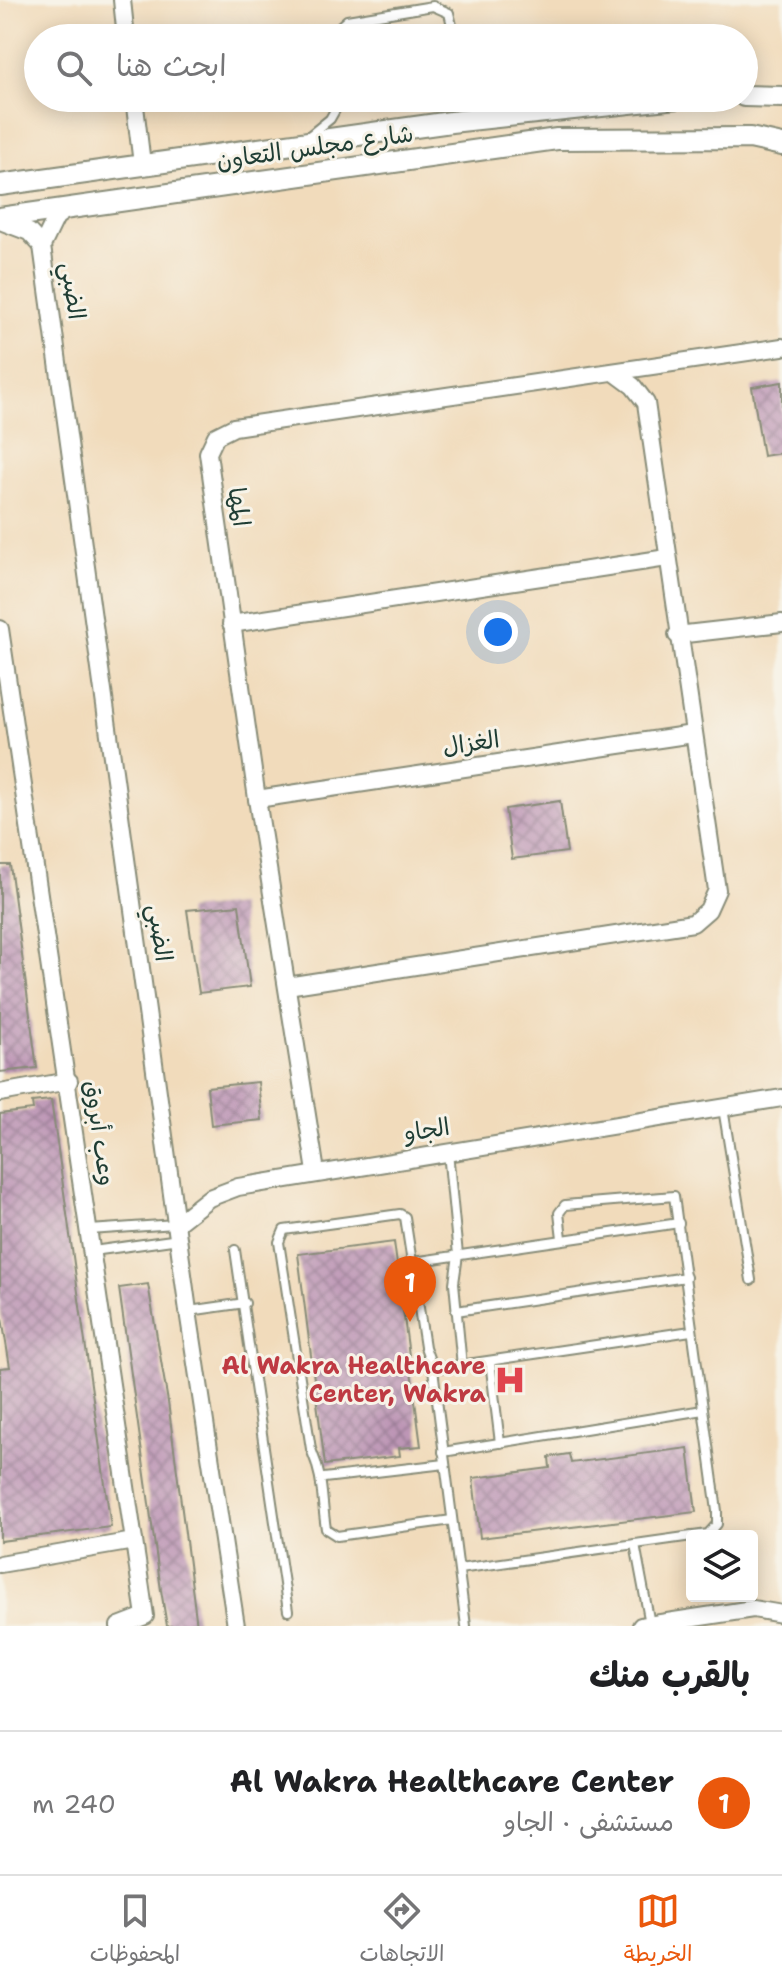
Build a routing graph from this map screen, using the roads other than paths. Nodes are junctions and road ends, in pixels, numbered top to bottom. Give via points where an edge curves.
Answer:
1 (122, 0) edge
2 (125, 24) edge
3 (343, 24) edge
4 (452, 24) edge
5 (758, 96) edge
6 (782, 97) edge
7 (136, 112) edge
8 (334, 112) edge
9 (557, 112) edge
10 (300, 142) junction
11 (782, 145) edge
12 (142, 164) junction
13 (0, 185) edge
14 (69, 208) junction
15 (0, 220) edge
16 (42, 246) junction
17 (782, 347) edge
18 (614, 372) junction
19 (667, 558) junction
20 (782, 623) edge
21 (231, 624) junction
22 (0, 629) edge
23 (677, 635) junction
24 (693, 734) junction
25 (257, 799) junction
26 (287, 986) junction
27 (69, 1081) junction
28 (0, 1093) edge
29 (782, 1098) edge
30 (723, 1108) junction
31 (448, 1151) junction
32 (316, 1172) junction
33 (679, 1223) junction
34 (90, 1230) junction
35 (178, 1232) junction
36 (562, 1238) junction
37 (235, 1250) dead end
38 (93, 1251) junction
39 (458, 1255) junction
40 (413, 1262) junction
41 (686, 1277) junction
42 (751, 1280) dead end
43 (245, 1303) junction
44 (188, 1311) junction
45 (456, 1311) junction
46 (691, 1331) junction
47 (490, 1361) junction
48 (462, 1366) junction
49 (433, 1369) junction
50 (703, 1410) junction
51 (500, 1443) junction
52 (443, 1452) junction
53 (445, 1464) junction
54 (324, 1478) junction
55 (452, 1520) junction
56 (712, 1530) edge
57 (686, 1537) edge
58 (134, 1541) junction
59 (635, 1544) junction
60 (0, 1564) edge
61 (459, 1569) junction
62 (288, 1611) dead end
63 (782, 1614) edge
64 (147, 1621) edge
65 (646, 1625) edge
66 (119, 1626) edge
67 (236, 1626) edge
68 (466, 1626) edge

1 - 2 street
3 - 4 lane via 433,6 449,13
5 - 6 street
7 - 12 street
8 - 10 lane
9 - 10 street, شارع مجلس التعاون
10 - 12 street, شارع مجلس التعاون
11 - 14 street, شارع مجلس التعاون via 750,138 557,139
12 - 13 street, شارع مجلس التعاون
14 - 15 street, شارع مجلس التعاون
14 - 16 street, الضبي via 56,217
15 - 16 street, الضبي via 29,232
16 - 35 street, الضبي
17 - 18 street, المها
18 - 19 street via 646,403
18 - 21 street, المها via 234,427 216,436 208,453
19 - 21 street
19 - 23 street
20 - 23 street
21 - 25 street, المها
22 - 27 street, وعب أبروق
23 - 24 street
24 - 25 street, الغزال
24 - 26 street via 717,890 708,910 693,923
25 - 26 street, المها
26 - 32 street, المها
27 - 28 street
27 - 34 street, وعب أبروق
29 - 30 street, الجاو
30 - 31 street, الجاو
30 - 42 lane
31 - 32 street, الجاو
31 - 39 lane
32 - 35 street, الجاو via 223,1191 198,1205
33 - 36 lane
33 - 36 lane via 674,1196 669,1194 565,1205 559,1213
33 - 41 lane
34 - 35 lane
34 - 38 street, وعب أبروق
35 - 38 lane, الجاو
35 - 44 street, الضبي
36 - 39 lane
37 - 43 lane
38 - 58 street, وعب أبروق
39 - 40 lane
39 - 45 lane
40 - 49 lane
40 - 54 lane via 405,1217 400,1214 280,1234 311,1449
41 - 45 lane
41 - 46 lane
43 - 44 lane
43 - 62 lane
44 - 67 street, الضبي
45 - 48 lane
46 - 47 lane
46 - 50 lane
47 - 48 lane
47 - 51 lane
48 - 49 lane
49 - 52 lane
50 - 51 lane
50 - 56 lane via 717,1524
51 - 52 lane
52 - 53 lane
53 - 54 lane
53 - 55 lane
54 - 55 lane via 321,1492 330,1534
55 - 61 lane
57 - 59 lane
58 - 60 street
58 - 64 street, وعب أبروق
59 - 61 lane
59 - 65 lane
61 - 68 lane
63 - 65 street via 753,1609
64 - 66 street, وعب أبروق

